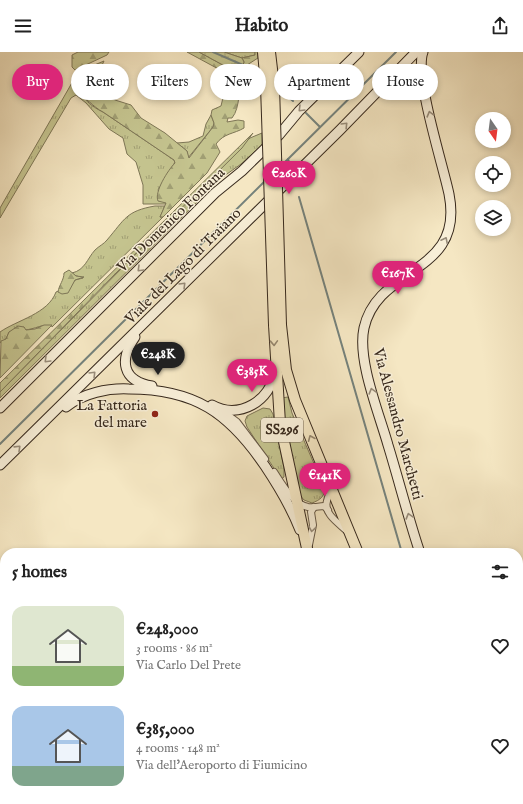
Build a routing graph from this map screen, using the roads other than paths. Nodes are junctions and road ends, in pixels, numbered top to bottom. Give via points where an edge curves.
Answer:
1 (263, 52) edge
2 (270, 52) edge
3 (359, 52) edge
4 (416, 52) edge
5 (423, 52) edge
6 (146, 323) junction
7 (278, 325) junction
8 (275, 362) junction
9 (126, 370) junction
10 (117, 389) junction
11 (216, 407) junction
12 (0, 408) edge
13 (45, 422) junction
14 (0, 465) edge
15 (331, 485) junction
16 (296, 498) junction
17 (314, 507) junction
18 (328, 510) junction
19 (354, 540) junction
20 (306, 548) edge
21 (307, 548) edge
22 (309, 548) edge
23 (356, 548) edge
24 (419, 548) edge

1 - 7 main road, SS296, bridge
2 - 7 main road, SS296, bridge via 274,86
3 -> 12 street, Via Domenico Fontana via 299,111 280,136 215,193
6 -> 4 street, Viale del Lago di Traiano
24 -> 5 street, Via Alessandro Marchetti via 367,373 363,342 367,317 376,302 390,288 434,255 445,241 451,223 450,194 424,90 421,62
6 - 9 street via 127,352
13 -> 6 street, Viale del Lago di Traiano
7 -> 8 main road, SS296
15 -> 7 main road, SS296 via 290,385
8 - 11 street via 272,383 260,400 240,410 228,411
8 - 16 main road, SS296 via 280,423
9 - 10 street via 124,381
9 - 11 street via 128,374 145,384 180,391
10 - 13 street via 79,398
10 - 20 street via 146,389 179,395 206,407 234,426 282,491
11 - 16 street via 237,422
14 -> 13 street, Viale del Lago di Traiano
15 - 18 street via 326,502
15 - 19 main road
16 - 17 street via 304,506
16 - 21 main road
17 - 18 street via 324,506
17 -> 22 street via 311,512 313,525
18 - 19 street via 334,520
19 - 23 main road

